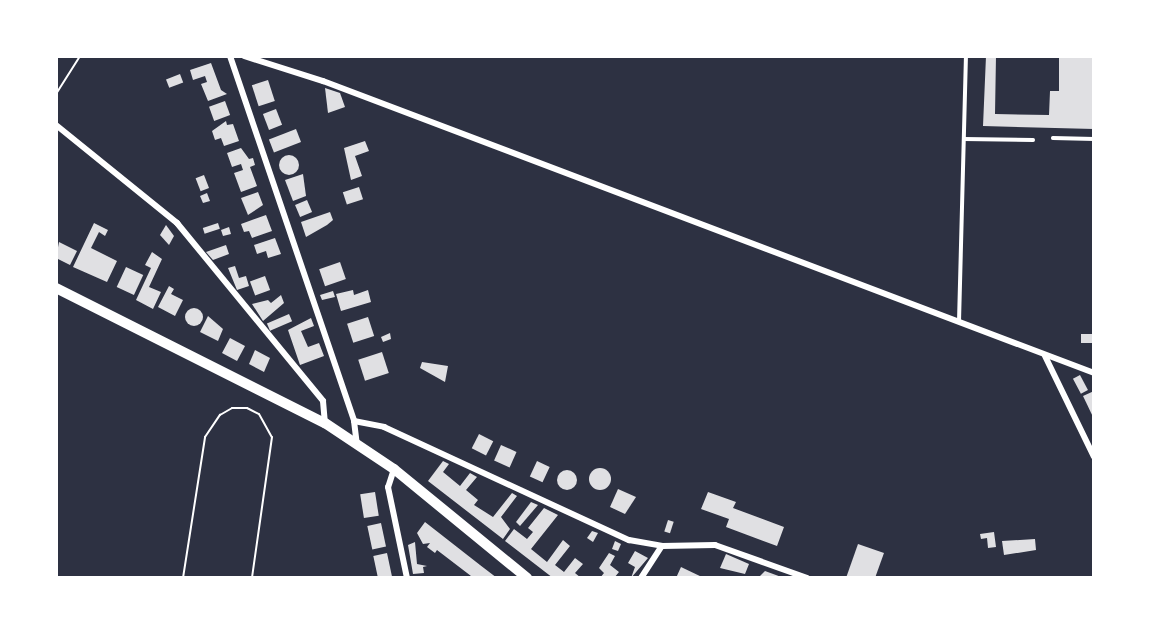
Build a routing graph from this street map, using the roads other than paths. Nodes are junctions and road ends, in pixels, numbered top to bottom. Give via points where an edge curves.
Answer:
1 (230, 56) edge
2 (244, 56) edge
3 (966, 56) edge
4 (56, 125) edge
5 (1053, 138) dead end
6 (964, 139) junction
7 (1094, 139) edge
8 (1033, 140) dead end
9 (56, 288) edge
10 (959, 322) junction
11 (1044, 354) junction
12 (1094, 373) edge
13 (355, 421) junction
14 (324, 423) junction
15 (357, 444) junction
16 (1094, 457) edge
17 (394, 469) junction
18 (662, 546) junction
19 (407, 578) edge
20 (527, 578) edge
21 (641, 578) edge
22 (807, 578) edge

1 - 13 street
2 - 10 street via 323,81
3 - 6 lane
4 - 14 street via 177,223 323,401
5 - 7 lane
6 - 8 lane
6 - 10 lane
9 - 14 main road
10 - 11 street
11 - 12 street
11 - 16 street
13 - 15 street
13 - 18 street via 384,427 620,537
14 - 15 main road
15 - 17 main road
17 - 19 street via 388,487
17 - 20 main road
18 - 21 street
18 - 22 street via 715,545

